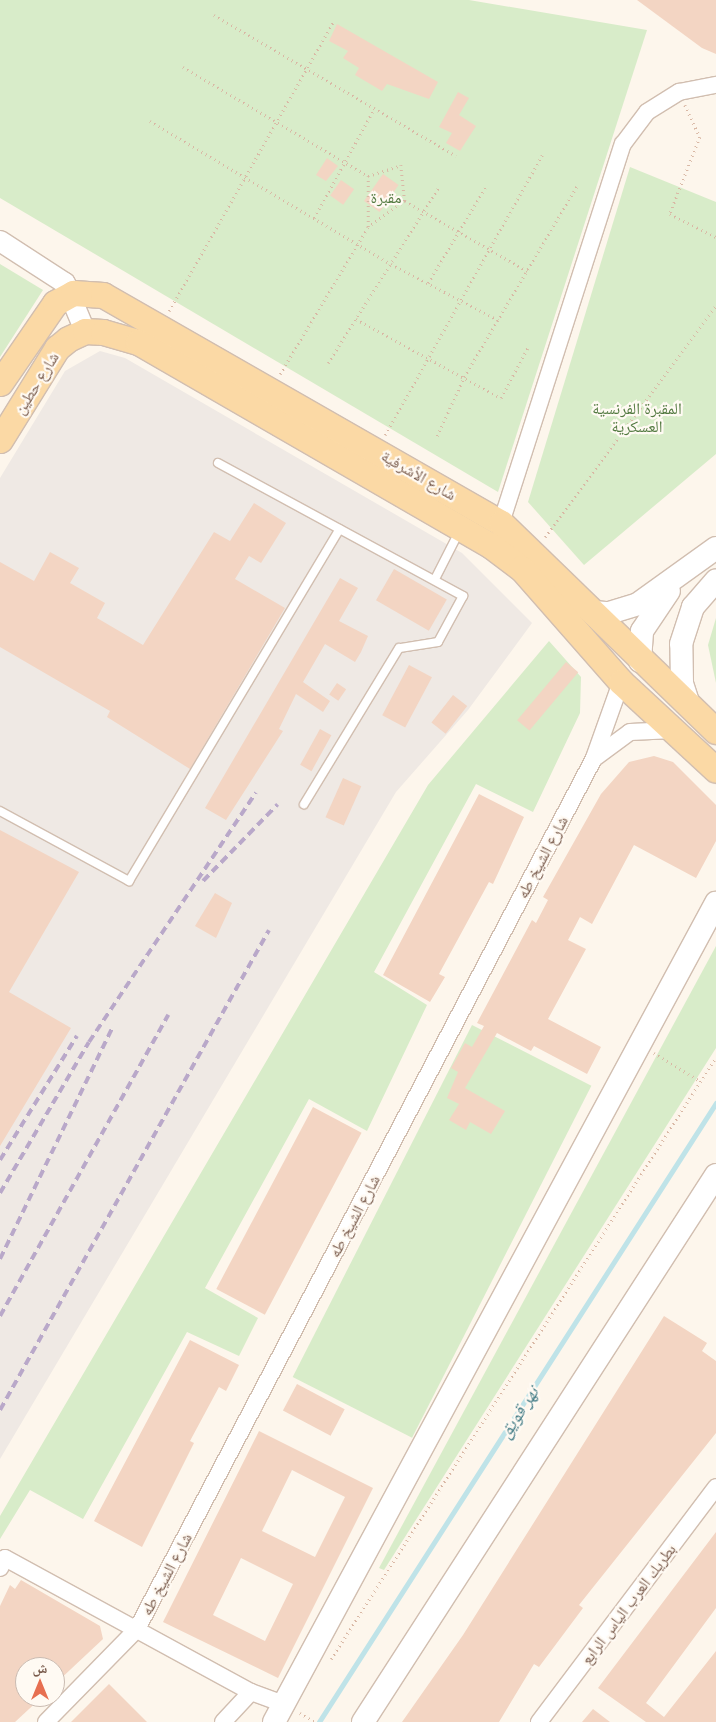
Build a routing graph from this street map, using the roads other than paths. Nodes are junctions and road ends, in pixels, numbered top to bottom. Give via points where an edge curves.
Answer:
1 (716, 84) edge
2 (0, 241) edge
3 (73, 293) junction
4 (85, 331) junction
5 (0, 383) edge
6 (0, 440) edge
7 (218, 463) dead end
8 (501, 523) junction
9 (340, 528) junction
10 (461, 528) junction
11 (716, 548) edge
12 (716, 552) edge
13 (435, 579) junction
14 (716, 581) edge
15 (594, 612) junction
16 (640, 661) junction
17 (621, 682) junction
18 (688, 702) junction
19 (674, 730) junction
20 (716, 731) edge
21 (594, 758) junction
22 (716, 770) edge
23 (304, 804) dead end
24 (0, 811) edge
25 (716, 903) edge
26 (716, 1175) edge
27 (716, 1487) edge
28 (0, 1568) edge
29 (137, 1629) junction
30 (251, 1692) junction
31 (280, 1713) edge
32 (46, 1722) edge
33 (223, 1722) edge
34 (363, 1722) edge
35 (539, 1722) edge

1 - 8 street via 679,92 647,112 623,144
2 - 3 street via 52,272
3 - 4 street
3 - 5 main road, شارع حطين via 45,314
3 - 8 main road, شارع الأشرفية via 103,295
4 - 6 main road, شارع حطين via 57,348
4 - 10 main road, شارع الأشرفية via 138,342
7 - 9 lane
8 - 15 main road, شارع الأشرفية
9 - 13 lane
9 - 24 lane via 129,881
10 - 13 lane
10 - 17 main road, شارع الأشرفية via 521,568
11 - 15 main road via 693,560 638,604 609,613
12 - 16 main road via 670,591 648,618
13 - 23 lane via 463,596 438,642 399,648
14 - 18 main road via 693,608 681,644 681,674
15 - 16 main road, شارع الأشرفية
16 - 17 main road
16 - 18 main road, شارع الأشرفية
17 - 19 main road, شارع الأشرفية
17 - 21 street, شارع الشيخ طه
18 - 20 main road, شارع الأشرفية
19 - 21 street via 630,732
19 - 22 main road, شارع الأشرفية
21 - 29 street, شارع الشيخ طه
25 - 31 main road
26 - 34 main road
27 - 35 street, بطريك العرب الياس الرابع
28 - 29 street via 6,1558
29 - 30 street
29 - 32 street, شارع الشيخ طه
30 - 31 street
30 - 33 street

